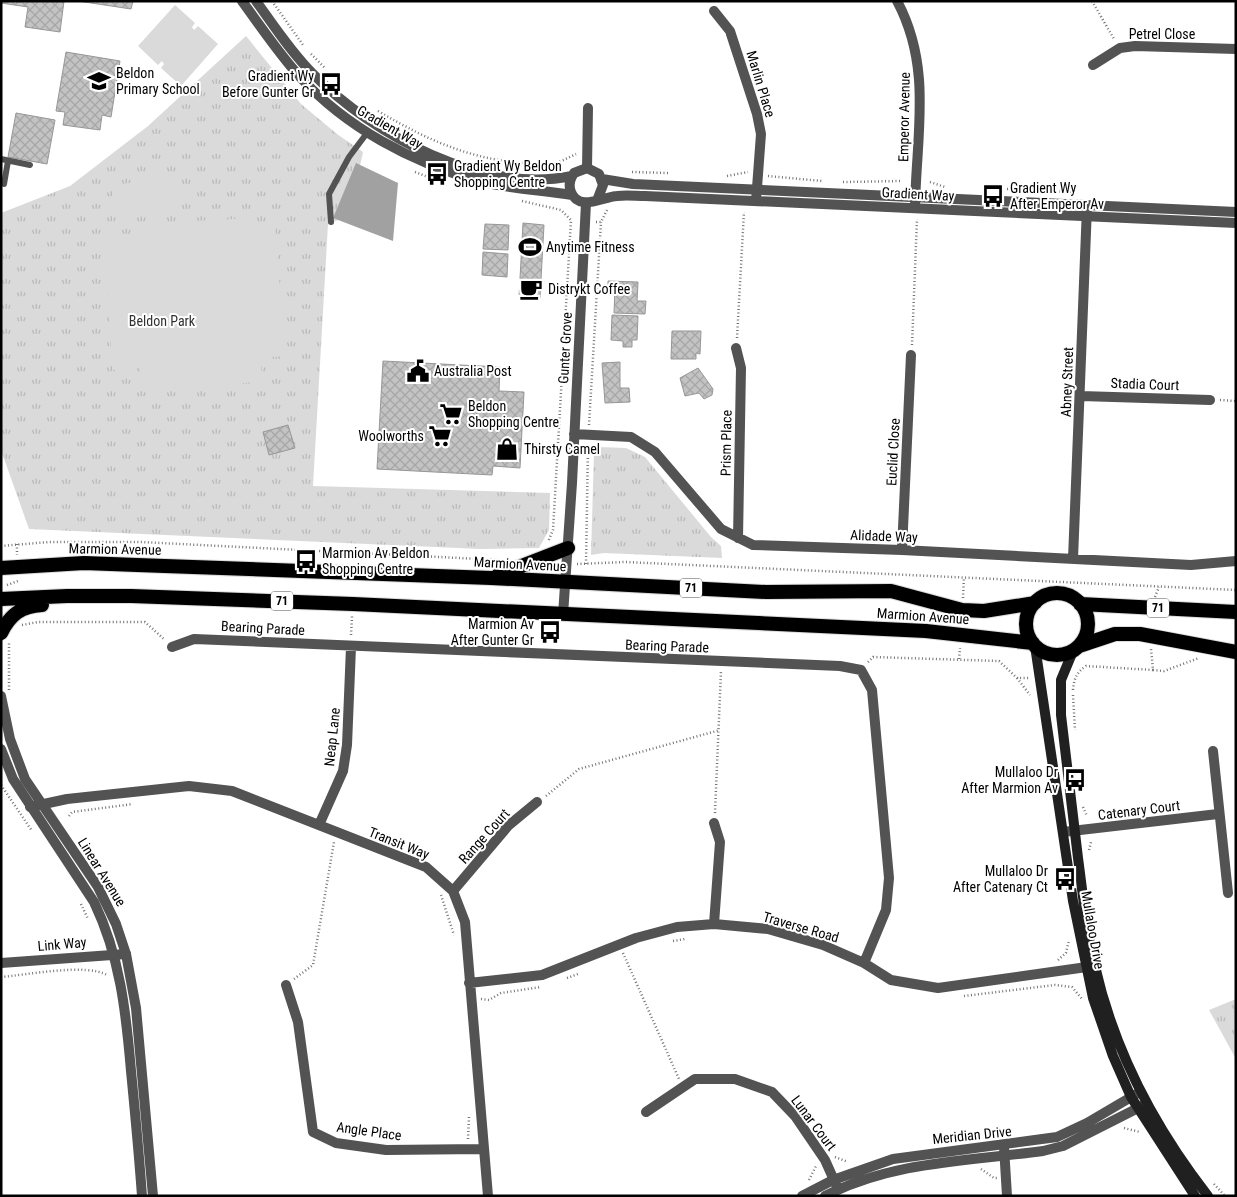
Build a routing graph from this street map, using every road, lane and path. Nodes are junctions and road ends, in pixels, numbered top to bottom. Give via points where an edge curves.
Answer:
1 (242, 1) edge
2 (256, 1) edge
3 (272, 1) edge
4 (1092, 1) edge
5 (900, 2) edge
6 (714, 11) dead end
7 (1120, 48) junction
8 (1236, 49) edge
9 (1093, 65) dead end
10 (330, 74) dead end
11 (588, 108) dead end
12 (376, 110) dead end
13 (367, 132) junction
14 (587, 155) junction
15 (5, 160) edge
16 (30, 165) dead end
17 (587, 168) junction
18 (627, 171) dead end
19 (415, 172) dead end
20 (758, 172) junction
21 (673, 174) dead end
22 (572, 176) junction
23 (719, 176) dead end
24 (602, 179) junction
25 (827, 181) dead end
26 (902, 181) dead end
27 (836, 182) dead end
28 (4, 184) dead end
29 (448, 184) dead end
30 (757, 190) junction
31 (572, 196) junction
32 (598, 198) junction
33 (516, 200) dead end
34 (756, 201) junction
35 (915, 202) junction
36 (586, 203) junction
37 (1087, 206) junction
38 (744, 212) dead end
39 (1236, 212) edge
40 (1086, 217) junction
41 (917, 219) dead end
42 (332, 222) dead end
43 (601, 222) dead end
44 (1236, 223) edge
45 (736, 348) joint
46 (912, 355) joint
47 (1081, 396) junction
48 (1210, 400) joint
49 (1236, 401) edge
50 (574, 434) junction
51 (588, 435) junction
52 (738, 538) junction
53 (1, 546) edge
54 (568, 548) junction
55 (902, 550) junction
56 (545, 558) junction
57 (1073, 558) junction
58 (504, 560) dead end
59 (1236, 561) edge
60 (567, 564) junction
61 (586, 564) junction
62 (1, 568) edge
63 (490, 578) junction
64 (566, 582) junction
65 (1159, 587) junction
66 (1236, 590) edge
67 (130, 596) junction
68 (1, 599) edge
69 (1035, 603) junction
70 (1080, 604) junction
71 (1151, 607) junction
72 (1236, 612) edge
73 (563, 615) junction
74 (7, 619) junction
75 (1, 633) edge
76 (1149, 634) junction
77 (1034, 644) junction
78 (172, 647) joint
79 (351, 647) junction
80 (1076, 648) junction
81 (1229, 651) edge
82 (722, 662) junction
83 (860, 670) junction
84 (1153, 670) junction
85 (1040, 679) junction
86 (1074, 681) dead end
87 (1, 696) edge
88 (720, 730) junction
89 (1, 749) edge
90 (1213, 751) dead end
91 (1, 785) edge
92 (538, 802) joint
93 (41, 803) junction
94 (141, 803) dead end
95 (30, 807) junction
96 (1218, 814) junction
97 (69, 816) dead end
98 (714, 823) joint
99 (319, 825) junction
100 (1075, 831) junction
101 (1063, 832) junction
102 (34, 833) dead end
103 (336, 833) junction
104 (1091, 842) dead end
105 (1088, 856) dead end
106 (453, 891) junction
107 (1228, 893) dead end
108 (440, 894) dead end
109 (80, 902) dead end
110 (714, 924) junction
111 (92, 926) dead end
112 (686, 938) dead end
113 (456, 940) dead end
114 (669, 941) dead end
115 (622, 950) junction
116 (631, 952) dead end
117 (101, 954) junction
118 (114, 954) junction
119 (126, 954) junction
120 (619, 956) dead end
121 (1, 963) edge
122 (864, 963) junction
123 (1090, 967) junction
124 (581, 973) dead end
125 (107, 974) junction
126 (1, 978) edge
127 (109, 979) dead end
128 (564, 979) dead end
129 (469, 983) junction
130 (286, 984) joint
131 (546, 985) dead end
132 (1055, 985) dead end
133 (962, 996) dead end
134 (471, 999) junction
135 (682, 1087) junction
136 (1141, 1092) junction
137 (1131, 1097) junction
138 (1147, 1104) junction
139 (1137, 1109) junction
140 (471, 1110) dead end
141 (646, 1112) dead end
142 (1004, 1145) junction
143 (469, 1149) junction
144 (482, 1149) junction
145 (1005, 1156) junction
146 (1211, 1181) dead end
147 (835, 1184) junction
148 (142, 1196) edge
149 (153, 1196) edge
150 (488, 1196) edge
151 (802, 1196) edge
152 (825, 1196) edge
153 (1007, 1196) edge
154 (1195, 1196) edge
155 (1208, 1196) edge
156 (1225, 1196) edge

1 - 13 street, Gradient Way via 300,77
2 - 22 street, Gradient Way via 311,73 356,112 394,136 443,160 479,170 540,181
3 - 10 path via 307,50
4 - 7 path
5 - 35 street, Emperor Avenue via 913,36 920,73
6 - 20 street, Marlin Place via 730,31 757,114 761,134
7 - 8 street, Petrel Close
7 - 9 street, Petrel Close
11 - 14 street
12 - 14 path via 432,140 491,160 547,164 557,163 574,154
13 - 31 street, Gradient Way via 419,160 459,175 498,185
13 - 42 lane via 329,194
14 - 17 street
15 - 16 lane
15 - 28 lane
17 - 22 street
17 - 24 street
18 - 21 path
19 - 29 path
20 - 23 path
20 - 25 path via 771,177
20 - 30 street, Marlin Place
22 - 31 street via 569,186
24 - 30 street, Gradient Way via 633,184
24 - 32 street via 603,191
26 - 27 path
30 - 34 street, Marlin Place
30 - 35 street, Gradient Way
31 - 36 street
32 - 34 street, Gradient Way via 646,196
32 - 36 street
33 - 56 path via 561,210 571,220 553,530 542,554
34 - 35 street, Gradient Way
35 - 37 street, Gradient Way
35 - 40 street, Gradient Way
36 - 50 street, Gunter Grove
37 - 39 street, Gradient Way
37 - 40 street, Abney Street
38 - 45 path
40 - 44 street, Gradient Way
40 - 47 street, Abney Street
41 - 46 path
43 - 51 path
45 - 52 street, Prism Place via 742,368
46 - 55 street, Euclid Close
47 - 48 street, Stadia Court
47 - 57 street, Abney Street
48 - 49 path
50 - 51 street, Alidade Way
50 - 54 street, Gunter Grove
51 - 52 street, Alidade Way via 632,437 643,443 655,452 721,529
51 - 61 path
52 - 55 street, Alidade Way via 753,545
53 - 58 path via 48,542 141,542
54 - 56 highway
54 - 60 street, Gunter Grove
55 - 57 street, Alidade Way
56 - 63 highway
57 - 59 street, Alidade Way via 1191,565
60 - 61 path
60 - 64 street, Gunter Grove
61 - 65 path via 635,562
62 - 63 highway, Marmion Avenue / 71 via 84,563
63 - 64 highway, Marmion Avenue / 71
64 - 69 highway, Marmion Avenue / 71 via 774,592 891,591 962,610 984,611
64 - 73 street, Gunter Grove
65 - 66 path
65 - 71 path
67 - 68 highway, Marmion Avenue / 71
67 - 73 highway, Marmion Avenue / 71
67 - 74 highway via 121,602 37,605 22,609
69 - 70 highway, 71 via 1058,593 1070,596
69 - 77 highway via 1026,623
70 - 71 highway, 71
70 - 80 highway via 1085,610 1088,625 1084,640
71 - 72 highway, 71
73 - 77 highway, Marmion Avenue / 71 via 926,631
74 - 75 highway
74 - 78 path via 17,626 38,622 145,622
76 - 80 highway, 71 via 1115,634
76 - 81 highway, 71
76 - 84 path
77 - 80 highway, 71 via 1041,651 1058,655
77 - 85 main road, Mullaloo Drive
78 - 79 street, Bearing Parade via 194,639
79 - 82 street, Bearing Parade
79 - 99 street, Neap Lane via 343,771
80 - 100 main road, Mullaloo Drive via 1061,680 1060,699
81 - 84 path via 1164,671
82 - 83 street, Bearing Parade via 840,666
82 - 88 path
83 - 85 path via 873,657 999,660 1017,678
83 - 122 street via 872,690 889,878 886,910
84 - 86 path via 1086,666 1078,671
85 - 101 main road, Mullaloo Drive
87 - 93 street, Linear Avenue via 16,758
88 - 92 path via 579,769
88 - 98 path
89 - 95 street, Linear Avenue via 13,779
90 - 96 street
91 - 102 path
92 - 106 street, Range Court via 508,826
93 - 95 street, Transit Way
93 - 99 street, Transit Way via 189,786 232,791
93 - 119 street, Linear Avenue via 98,887
94 - 97 path via 72,812
95 - 118 street, Linear Avenue via 94,902
96 - 100 street, Catenary Court
96 - 107 street
98 - 110 street via 720,842
99 - 103 street, Transit Way
100 - 101 street, Catenary Court
100 - 123 main road, Mullaloo Drive
101 - 123 main road, Mullaloo Drive
103 - 106 street, Transit Way via 426,866
103 - 130 path via 314,965
104 - 105 path
106 - 129 street, Transit Way via 465,922
108 - 113 path
109 - 111 path
110 - 115 street, Traverse Road via 677,927
110 - 122 street, Traverse Road via 768,929 823,945
112 - 114 path
115 - 116 path
115 - 120 path
115 - 129 street, Traverse Road via 542,975
115 - 135 path
117 - 118 street, Link Way
117 - 121 street, Link Way
117 - 125 path
118 - 119 street, Link Way
118 - 148 street, Linear Avenue via 124,1003
119 - 149 street, Linear Avenue via 136,1008
122 - 123 street, Traverse Road via 891,980 938,988
123 - 136 main road, Mullaloo Drive
123 - 137 main road, Mullaloo Drive via 1103,1030
124 - 128 path
125 - 126 path via 98,970 77,970
125 - 127 path
129 - 134 street, Transit Way
130 - 143 street, Angle Place via 298,1022 313,1132 336,1143 386,1150
131 - 134 path via 501,992 489,1000
132 - 133 path
134 - 144 street, Transit Way
135 - 141 street, Lunar Court
135 - 147 street, Lunar Court via 695,1079 735,1079 772,1092 795,1116 825,1160
136 - 137 street, Meridian Drive
136 - 138 main road, Mullaloo Drive
137 - 139 main road, Mullaloo Drive
137 - 142 street, Meridian Drive via 1057,1137
138 - 139 street, Meridian Drive
138 - 155 main road, Mullaloo Drive
139 - 145 street, Meridian Drive via 1063,1146
139 - 154 main road, Mullaloo Drive
140 - 143 path
142 - 145 street
142 - 147 street, Meridian Drive via 893,1159
143 - 144 street, Angle Place
144 - 150 street, Transit Way
145 - 147 street, Meridian Drive via 897,1169
145 - 153 street
146 - 156 path
147 - 151 street, Meridian Drive
147 - 152 street, Meridian Drive

